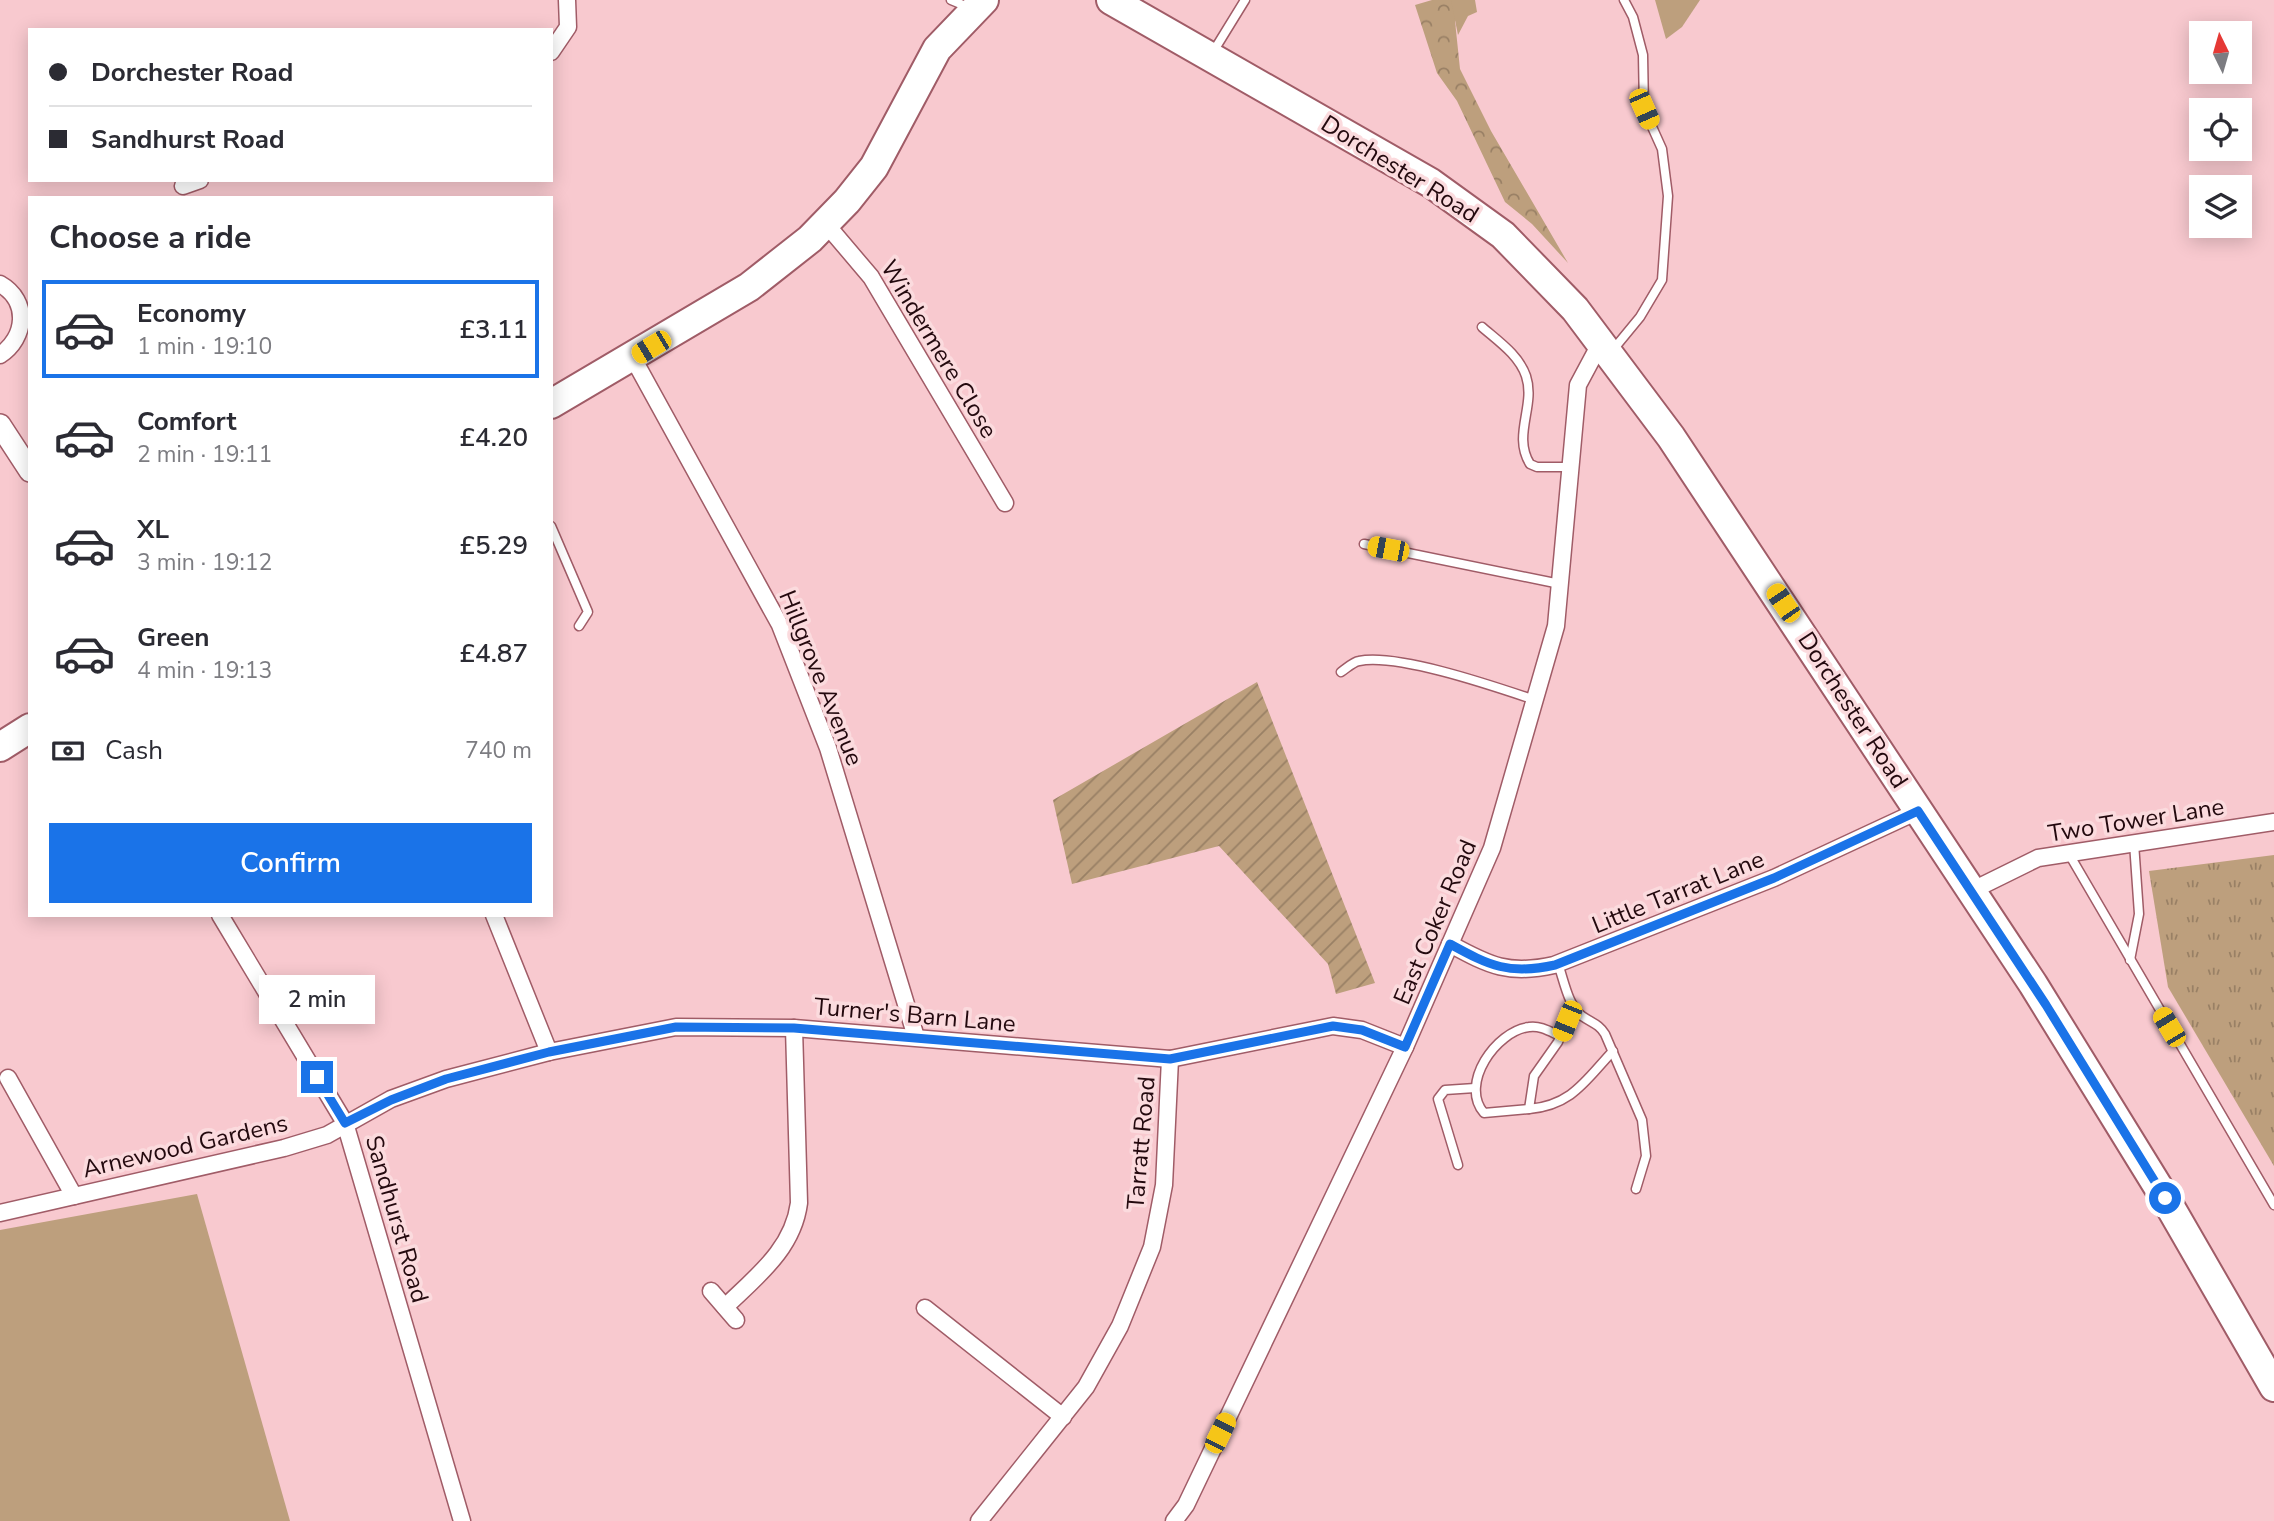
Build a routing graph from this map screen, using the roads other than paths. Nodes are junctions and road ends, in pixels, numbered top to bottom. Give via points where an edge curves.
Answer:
1 (567, 0) edge
2 (1111, 0) edge
3 (1245, 0) edge
4 (1624, 0) edge
5 (970, 3) edge
6 (553, 49) edge
7 (1210, 57) junction
8 (194, 182) edge
9 (183, 186) dead end
10 (826, 224) junction
11 (0, 284) edge
12 (1482, 327) dead end
13 (1606, 348) junction
14 (0, 355) edge
15 (633, 358) junction
16 (553, 403) edge
17 (0, 425) edge
18 (1571, 467) junction
19 (28, 468) edge
20 (1005, 503) dead end
21 (553, 531) edge
22 (1364, 544) dead end
23 (1560, 584) junction
24 (579, 626) dead end
25 (1341, 672) dead end
26 (1535, 700) junction
27 (28, 729) edge
28 (0, 747) edge
29 (1918, 811) junction
30 (2274, 821) edge
31 (2134, 843) junction
32 (2068, 851) junction
33 (1971, 891) junction
34 (221, 917) edge
35 (495, 917) edge
36 (1450, 944) junction
37 (2130, 960) junction
38 (1558, 964) junction
39 (1573, 1005) junction
40 (794, 1028) junction
41 (1560, 1036) junction
42 (916, 1037) junction
43 (1405, 1047) junction
44 (1613, 1051) junction
45 (549, 1052) junction
46 (1170, 1059) junction
47 (8, 1078) dead end
48 (1475, 1088) junction
49 (1529, 1109) junction
50 (345, 1123) junction
51 (1458, 1165) dead end
52 (1636, 1189) dead end
53 (74, 1196) junction
54 (2274, 1205) edge
55 (0, 1213) edge
56 (711, 1292) dead end
57 (725, 1307) junction
58 (925, 1308) dead end
59 (736, 1320) dead end
60 (2274, 1387) edge
61 (1063, 1417) junction
62 (462, 1521) edge
63 (979, 1521) edge
64 (1174, 1521) edge

1 - 6 street via 568,27
2 - 7 highway, Dorchester Road
3 - 7 lane
4 - 13 lane via 1643,55 1644,109 1662,149 1668,196 1662,280 1640,317
5 - 10 highway via 937,49 873,167
7 - 13 highway, Dorchester Road via 1466,207 1541,273
8 - 9 street
10 - 15 highway via 750,287
10 - 20 street, Windermere Close via 866,270
11 - 14 street via 16,298 22,325 17,338
12 - 18 lane via 1511,352 1527,377 1522,445 1530,464
13 - 18 street, East Coker Road via 1578,385
13 - 29 highway, Dorchester Road via 1839,686
15 - 16 highway
15 - 42 street, Hillgrove Avenue via 780,625 828,748
17 - 19 street
18 - 23 street, East Coker Road
21 - 24 lane via 588,612
22 - 23 lane
23 - 26 street, East Coker Road via 1556,626
25 - 26 lane via 1357,661 1375,660 1470,679
26 - 36 street, East Coker Road via 1492,848
27 - 28 highway
29 - 33 highway, Dorchester Road
29 - 38 street, Little Tarrat Lane via 1774,878
30 - 31 street, Two Tower Lane
31 - 32 street, Two Tower Lane
31 - 37 lane via 2139,914
32 - 33 street, Two Tower Lane via 2038,858
32 - 37 lane
33 - 60 highway, Dorchester Road via 2098,1087
34 - 50 street, Sandhurst Road
35 - 45 street
36 - 38 street, Little Tarrat Lane via 1494,966 1517,971
36 - 43 street, East Coker Road
37 - 54 lane
38 - 39 lane
39 - 41 lane
39 - 44 lane via 1581,1016 1600,1025
40 - 42 street, Turner's Barn Lane
40 - 45 street, Turner's Barn Lane via 676,1027
40 - 57 street via 796,1222 774,1261
41 - 48 lane via 1533,1026 1510,1034 1482,1063
41 - 49 lane via 1534,1076
42 - 46 street, Turner's Barn Lane
43 - 46 street, Turner's Barn Lane via 1362,1030 1333,1026
43 - 64 street, East Coker Road via 1186,1505
44 - 49 lane via 1579,1088 1552,1107
44 - 52 lane via 1642,1120 1646,1156
45 - 50 street, Turner's Barn Lane via 446,1079
46 - 61 street, Tarratt Road via 1164,1185 1152,1247 1120,1326 1086,1387
47 - 53 street, Arnewood Gardens
48 - 49 lane via 1484,1113
48 - 51 lane via 1445,1090 1438,1099
50 - 53 street, Arnewood Gardens via 327,1135 284,1148
50 - 62 street, Sandhurst Road
53 - 55 street, Arnewood Gardens
56 - 57 street
57 - 59 street
58 - 61 street
61 - 63 street, Tarratt Road

